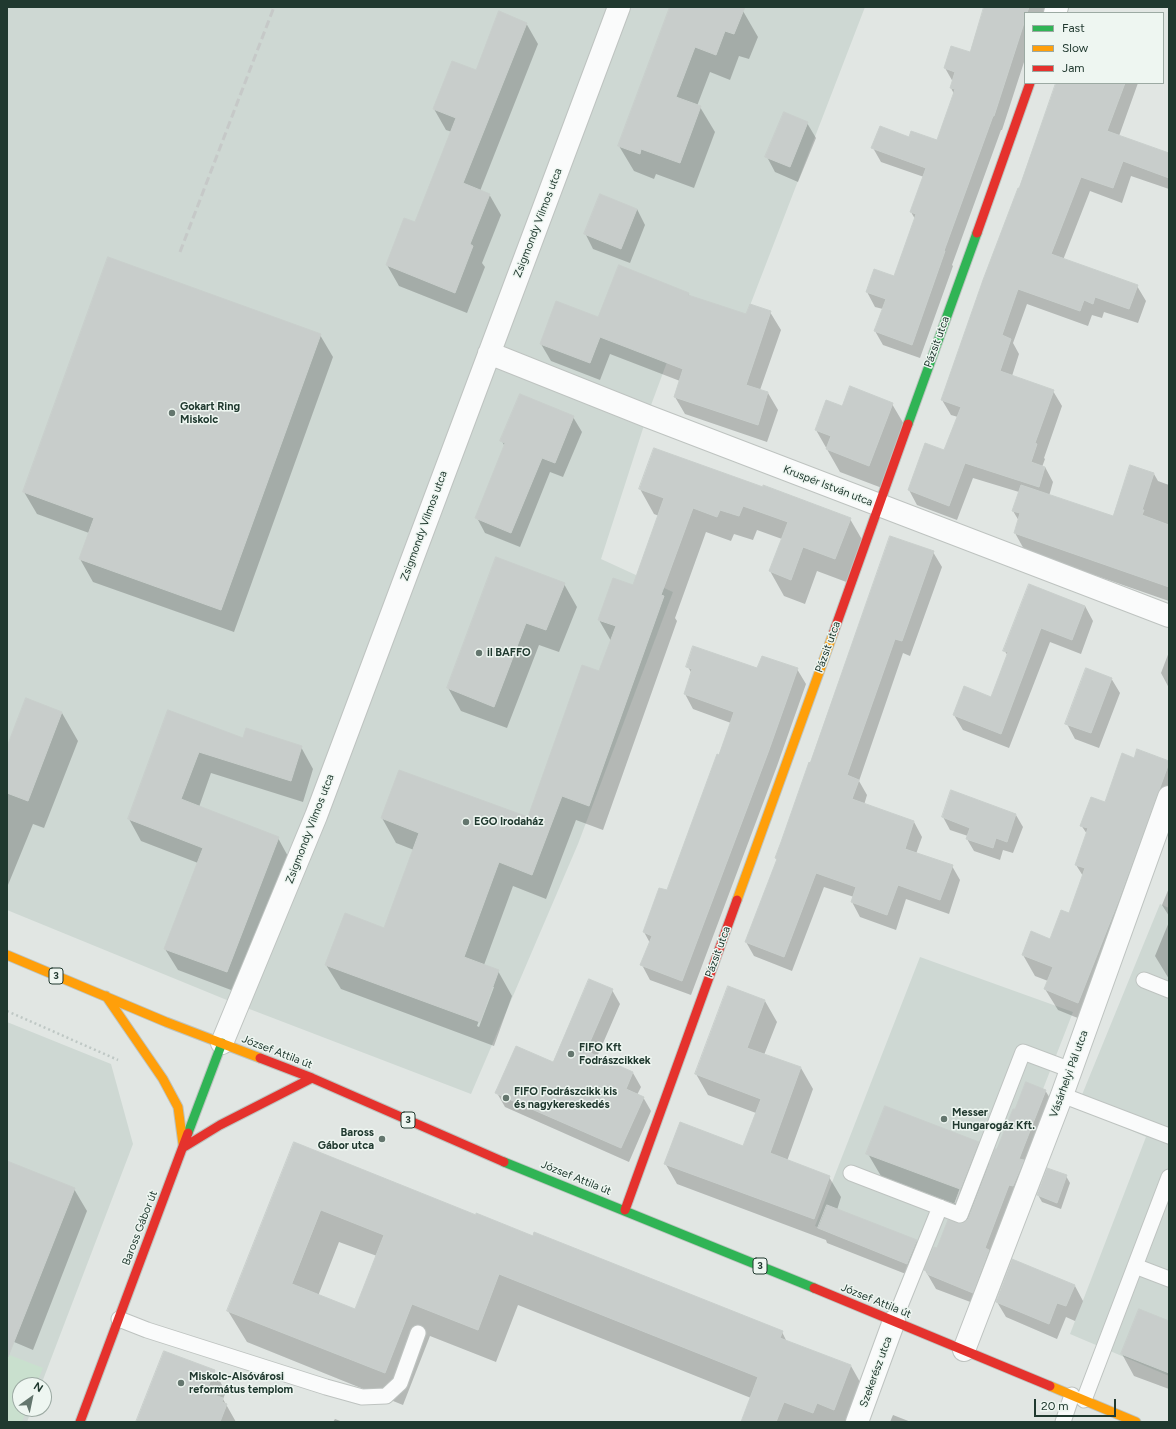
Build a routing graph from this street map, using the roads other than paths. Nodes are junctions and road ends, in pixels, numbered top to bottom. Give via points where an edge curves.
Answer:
1 (619, 7) edge
2 (1030, 84) edge
3 (489, 353) junction
4 (879, 506) junction
5 (1169, 616) edge
6 (1169, 797) edge
7 (7, 955) edge
8 (1144, 980) dead end
9 (1169, 990) edge
10 (106, 996) junction
11 (222, 1043) junction
12 (1071, 1070) junction
13 (312, 1078) junction
14 (1062, 1095) junction
15 (1169, 1136) edge
16 (184, 1147) junction
17 (851, 1173) dead end
18 (1169, 1177) edge
19 (940, 1207) junction
20 (625, 1210) junction
21 (1135, 1266) junction
22 (1169, 1279) edge
23 (119, 1319) junction
24 (894, 1321) junction
25 (418, 1333) dead end
26 (964, 1350) junction
27 (1078, 1398) junction
28 (80, 1422) edge
29 (857, 1422) edge
30 (1063, 1422) edge
31 (1136, 1422) edge

1 - 3 street, Zsigmondy Vilmos utca
2 - 4 street, Pázsit utca
3 - 4 street, Kruspér István utca
3 - 11 street, Zsigmondy Vilmos utca via 316,816
4 - 5 street, Kruspér István utca
4 - 20 street, Pázsit utca
6 - 12 street, Vásárhelyi Pál utca
7 - 10 street, József Attila út / 3
8 - 9 lane
10 - 11 street, József Attila út / 3
10 - 16 street via 163,1079 178,1107
11 - 13 street, József Attila út / 3
11 - 16 street, Baross Gábor út
12 - 14 street, Vásárhelyi Pál utca
12 - 19 lane via 1023,1052 960,1215
13 - 16 street via 220,1125
13 - 20 street, József Attila út / 3 via 504,1162
14 - 15 lane
14 - 26 street, Vásárhelyi Pál utca
16 - 23 street, Baross Gábor út
17 - 19 lane
18 - 21 lane
19 - 24 lane
20 - 24 street, József Attila út / 3
21 - 22 lane
21 - 27 lane
23 - 25 lane via 362,1397 386,1396 400,1383
23 - 28 street, Baross Gábor út
24 - 26 street, József Attila út / 3
24 - 29 street, Szekerész utca
26 - 27 street, József Attila út / 3
27 - 30 lane
27 - 31 street, József Attila út / 3

